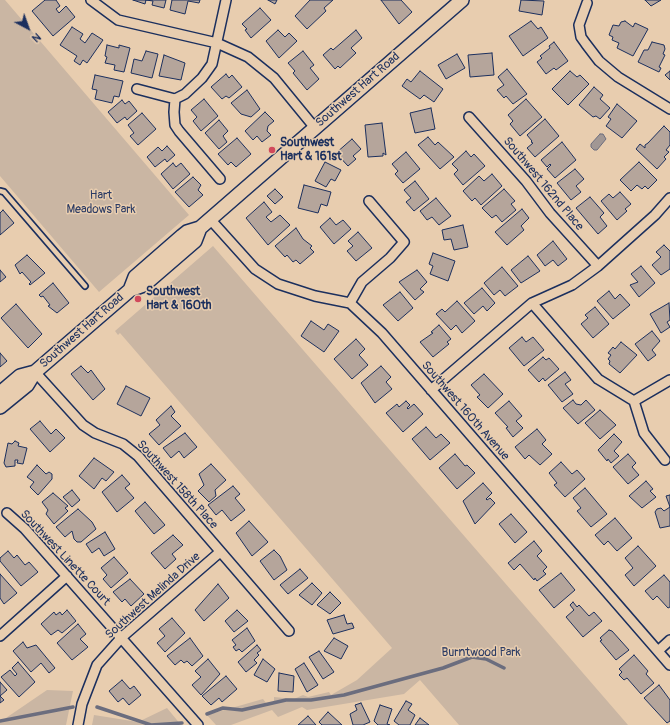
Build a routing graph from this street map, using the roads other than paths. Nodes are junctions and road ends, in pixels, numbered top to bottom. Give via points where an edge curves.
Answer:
1 (91, 0) edge
2 (226, 0) edge
3 (462, 0) edge
4 (588, 3) dead end
5 (217, 43) junction
6 (137, 89) dead end
7 (175, 99) junction
8 (670, 110) edge
9 (469, 117) dead end
10 (315, 128) junction
11 (220, 179) dead end
12 (0, 191) edge
13 (670, 198) edge
14 (369, 201) dead end
15 (210, 219) junction
16 (598, 266) junction
17 (85, 286) dead end
18 (350, 303) junction
19 (532, 303) junction
20 (35, 372) junction
21 (670, 380) edge
22 (431, 390) junction
23 (0, 393) edge
24 (634, 401) junction
25 (0, 407) edge
26 (665, 460) dead end
27 (7, 513) dead end
28 (220, 552) junction
29 (67, 576) junction
30 (289, 631) dead end
31 (0, 636) edge
32 (122, 637) junction
33 (670, 640) edge
34 (658, 651) junction
35 (670, 665) edge
36 (78, 725) edge
37 (198, 725) edge

1 - 5 street via 118,20
2 - 5 street
3 - 10 main road, Southwest Hart Road
4 - 8 street via 579,25 581,37 599,61
5 - 7 street via 208,71 189,90
5 - 10 street via 248,57 274,78
6 - 7 street
7 - 11 street via 174,118 179,131
9 - 16 street, Southwest 162nd Place
10 - 15 main road, Southwest Hart Road
12 - 17 lane via 4,192
13 - 16 street via 655,215
14 - 18 street via 404,242 362,282
15 - 18 street via 247,262 278,284 315,296
15 - 20 main road, Southwest Hart Road via 200,228 187,232 135,277 130,290
16 - 19 street via 572,286
18 - 22 street, Southwest 160th Avenue via 382,333
19 - 22 street
19 - 24 street via 598,379
20 - 23 main road, Southwest Hart Road via 20,376
20 - 25 main road, Southwest Hart Road via 27,385
20 - 28 street, Southwest 158th Place via 83,425 95,433 123,444 138,456
21 - 24 street
22 - 34 street, Southwest 160th Avenue
24 - 26 street via 644,433
27 - 29 street, Southwest Linette Court
28 - 30 street, Southwest 158th Place
28 - 32 street, Southwest Melinda Drive
29 - 31 street
29 - 32 street, Southwest Linette Court
32 - 36 street, Southwest Melinda Drive via 97,665 82,704
32 - 37 street, Southwest Linette Court
33 - 34 street
34 - 35 street, Southwest 160th Avenue

